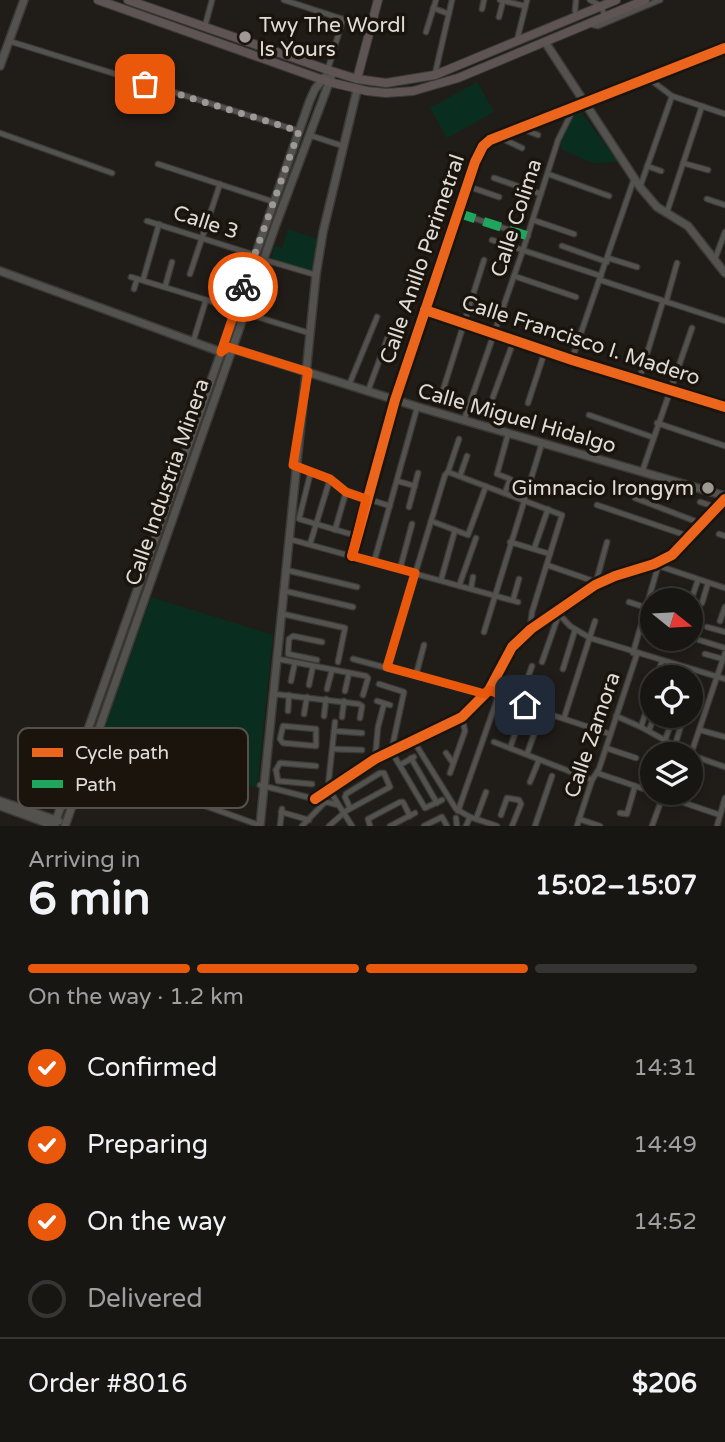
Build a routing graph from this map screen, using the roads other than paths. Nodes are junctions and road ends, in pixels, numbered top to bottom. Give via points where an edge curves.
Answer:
1 (24, 0) edge
2 (98, 0) edge
3 (128, 0) edge
4 (212, 0) edge
5 (284, 0) edge
6 (378, 0) edge
7 (436, 0) edge
8 (452, 0) edge
9 (484, 0) edge
10 (502, 0) edge
11 (527, 0) edge
12 (576, 0) edge
13 (590, 0) edge
14 (615, 0) edge
15 (645, 0) edge
16 (660, 0) edge
17 (154, 4) edge
18 (525, 6) junction
19 (601, 6) junction
20 (433, 8) junction
21 (482, 9) dead end
22 (575, 10) dead end
23 (449, 14) junction
24 (499, 17) dead end
25 (606, 17) junction
26 (343, 19) junction
27 (587, 24) junction
28 (204, 27) junction
29 (371, 29) junction
30 (426, 32) dead end
31 (9, 41) junction
32 (516, 41) junction
33 (545, 42) junction
34 (725, 48) edge
35 (0, 66) edge
36 (330, 71) junction
37 (435, 75) junction
38 (648, 78) junction
39 (357, 79) junction
40 (326, 81) junction
41 (357, 90) junction
42 (672, 96) junction
43 (310, 100) junction
44 (583, 103) junction
45 (320, 104) junction
46 (702, 106) junction
47 (574, 107) junction
48 (725, 114) edge
49 (520, 128) junction
50 (299, 131) junction
51 (0, 133) edge
52 (309, 135) junction
53 (538, 135) dead end
54 (499, 137) junction
55 (343, 146) junction
56 (522, 148) dead end
57 (683, 163) junction
58 (158, 164) dead end
59 (647, 166) junction
60 (708, 170) dead end
61 (661, 171) dead end
62 (111, 173) dead end
63 (548, 174) junction
64 (494, 178) dead end
65 (634, 178) junction
66 (220, 184) junction
67 (467, 186) junction
68 (640, 187) junction
69 (541, 194) junction
70 (609, 196) dead end
71 (499, 197) dead end
72 (707, 199) dead end
73 (274, 202) junction
74 (725, 205) edge
75 (667, 212) junction
76 (458, 213) junction
77 (533, 220) junction
78 (147, 221) dead end
79 (159, 224) junction
80 (266, 224) junction
81 (275, 227) junction
82 (725, 232) edge
83 (575, 234) dead end
84 (528, 236) junction
85 (202, 237) junction
86 (492, 240) dead end
87 (562, 246) dead end
88 (722, 247) edge
89 (523, 250) junction
90 (255, 255) junction
91 (265, 260) junction
92 (484, 260) dead end
93 (607, 260) junction
94 (715, 260) junction
95 (172, 262) dead end
96 (677, 263) dead end
97 (637, 267) dead end
98 (0, 271) edge
99 (725, 273) edge
100 (190, 274) dead end
101 (316, 275) junction
102 (514, 276) junction
103 (600, 278) junction
104 (137, 279) junction
105 (164, 287) junction
106 (134, 289) dead end
107 (576, 297) dead end
108 (206, 300) junction
109 (665, 301) junction
110 (236, 309) junction
111 (425, 310) junction
112 (246, 313) junction
113 (376, 317) dead end
114 (725, 321) edge
115 (464, 324) junction
116 (692, 328) dead end
117 (309, 333) junction
118 (493, 333) junction
119 (390, 334) dead end
120 (514, 340) junction
121 (193, 342) junction
122 (233, 348) junction
123 (545, 351) junction
124 (221, 352) junction
125 (572, 360) junction
126 (308, 372) junction
127 (639, 380) junction
128 (349, 386) junction
129 (443, 390) dead end
130 (670, 390) junction
131 (368, 391) junction
132 (493, 397) dead end
133 (395, 400) junction
134 (528, 403) dead end
135 (418, 407) junction
136 (725, 407) edge
137 (589, 415) dead end
138 (464, 420) junction
139 (657, 424) junction
140 (508, 434) junction
141 (652, 437) junction
142 (459, 439) dead end
143 (542, 443) junction
144 (725, 446) edge
145 (467, 456) dead end
146 (295, 465) junction
147 (311, 471) junction
148 (418, 473) dead end
149 (446, 473) junction
150 (641, 473) junction
151 (460, 476) junction
152 (330, 479) junction
153 (397, 481) junction
154 (415, 486) junction
155 (486, 486) junction
156 (506, 490) dead end
157 (346, 492) junction
158 (635, 498) dead end
159 (725, 498) edge
160 (366, 499) junction
161 (524, 500) junction
162 (700, 502) dead end
163 (597, 505) dead end
164 (390, 506) junction
165 (409, 507) dead end
166 (716, 507) junction
167 (548, 509) junction
168 (431, 521) junction
169 (700, 523) junction
170 (316, 524) junction
171 (412, 524) dead end
172 (335, 530) junction
173 (455, 530) junction
174 (719, 534) dead end
175 (357, 536) junction
176 (688, 536) junction
177 (725, 536) edge
178 (476, 538) dead end
179 (288, 539) junction
180 (510, 542) junction
181 (607, 542) dead end
182 (310, 544) junction
183 (534, 549) junction
184 (678, 549) junction
185 (686, 552) dead end
186 (550, 554) junction
187 (352, 556) junction
188 (374, 562) junction
189 (659, 564) junction
190 (547, 565) junction
191 (400, 569) junction
192 (286, 570) junction
193 (415, 573) junction
194 (474, 577) dead end
195 (519, 579) dead end
196 (441, 580) junction
197 (698, 580) junction
198 (596, 583) junction
199 (708, 583) junction
200 (459, 586) junction
201 (357, 587) dead end
202 (652, 588) edge
203 (695, 588) edge
204 (725, 588) edge
205 (471, 589) junction
206 (285, 591) junction
207 (494, 595) junction
208 (704, 596) edge
209 (629, 602) dead end
210 (640, 606) edge
211 (353, 607) dead end
212 (725, 607) edge
213 (559, 613) junction
214 (283, 614) junction
215 (596, 621) dead end
216 (720, 621) dead end
217 (707, 627) dead end
218 (531, 629) junction
219 (575, 630) junction
220 (484, 632) dead end
221 (725, 632) edge
222 (640, 634) edge
223 (278, 638) junction
224 (590, 638) junction
225 (289, 639) junction
226 (322, 642) dead end
227 (704, 642) edge
228 (424, 646) dead end
229 (725, 650) edge
230 (635, 653) junction
231 (705, 654) dead end
232 (278, 659) junction
233 (353, 659) dead end
234 (723, 659) junction
235 (317, 660) dead end
236 (662, 661) junction
237 (295, 662) junction
238 (338, 662) dead end
239 (542, 662) dead end
240 (661, 665) edge
241 (313, 666) junction
242 (532, 666) dead end
243 (387, 667) junction
244 (332, 669) junction
245 (563, 669) dead end
246 (349, 673) junction
247 (416, 675) junction
248 (718, 677) junction
249 (725, 679) edge
250 (291, 681) dead end
251 (543, 682) dead end
252 (379, 684) dead end
253 (309, 685) dead end
254 (551, 687) dead end
255 (327, 689) dead end
256 (345, 691) dead end
257 (487, 692) junction
258 (274, 694) junction
259 (499, 694) junction
260 (289, 695) junction
261 (363, 695) dead end
262 (307, 697) junction
263 (326, 699) junction
264 (604, 700) dead end
265 (344, 701) junction
266 (377, 701) dead end
267 (522, 704) junction
268 (534, 708) junction
269 (288, 711) dead end
270 (543, 712) junction
271 (304, 714) dead end
272 (324, 716) dead end
273 (616, 716) junction
274 (342, 717) dead end
275 (462, 717) junction
276 (360, 718) dead end
277 (564, 718) junction
278 (335, 722) dead end
279 (640, 727) edge
280 (89, 728) edge
281 (101, 728) edge
282 (643, 728) edge
283 (650, 728) edge
284 (670, 728) edge
285 (594, 729) junction
286 (270, 730) junction
287 (334, 730) junction
288 (700, 730) junction
289 (281, 731) junction
290 (649, 732) junction
291 (362, 733) dead end
292 (610, 734) junction
293 (725, 737) edge
294 (414, 740) junction
295 (665, 740) junction
296 (494, 742) dead end
297 (668, 742) edge
298 (694, 742) edge
299 (510, 748) junction
300 (606, 748) junction
301 (333, 749) junction
302 (362, 750) dead end
303 (392, 750) junction
304 (446, 753) dead end
305 (527, 754) junction
306 (636, 758) dead end
307 (375, 759) junction
308 (703, 759) edge
309 (539, 760) junction
310 (453, 764) junction
311 (400, 765) junction
312 (316, 766) dead end
313 (725, 767) edge
314 (266, 769) junction
315 (276, 770) junction
316 (450, 773) dead end
317 (597, 773) junction
318 (552, 776) dead end
319 (592, 780) junction
320 (530, 782) dead end
321 (312, 784) dead end
322 (262, 786) junction
323 (635, 786) junction
324 (328, 788) junction
325 (640, 788) edge
326 (486, 792) dead end
327 (725, 798) edge
328 (315, 799) junction
329 (325, 802) junction
330 (0, 803) edge
331 (338, 805) junction
332 (662, 805) edge
333 (694, 805) edge
334 (73, 808) edge
335 (210, 808) edge
336 (350, 808) junction
337 (458, 811) junction
338 (343, 813) junction
339 (620, 813) dead end
340 (501, 815) dead end
341 (720, 815) junction
342 (470, 817) junction
343 (456, 818) dead end
344 (476, 819) junction
345 (579, 819) junction
346 (309, 820) junction
347 (55, 824) edge
348 (67, 825) edge
349 (257, 825) edge
350 (280, 826) edge
351 (302, 826) edge
352 (329, 826) edge
353 (352, 826) edge
354 (370, 826) edge
355 (390, 826) edge
356 (424, 826) edge
357 (447, 826) edge
358 (457, 826) edge
359 (466, 826) edge
360 (497, 826) edge
361 (512, 826) edge
362 (536, 826) edge
363 (576, 826) edge
364 (600, 826) edge
365 (652, 826) edge
366 (717, 826) edge

1 - 31 main road
2 - 40 main road
3 - 17 main road
4 - 28 street
5 - 26 street
6 - 29 main road
7 - 20 street
8 - 23 street
9 - 21 street
10 - 18 street
10 - 24 street
11 - 18 street
12 - 22 street
13 - 19 street
14 - 19 main road
15 - 25 main road
16 - 27 street via 598,26
17 - 28 main road
18 - 32 street
19 - 25 street
19 - 32 main road
20 - 23 street
20 - 30 street
23 - 37 street
25 - 27 main road
26 - 29 street
26 - 36 street
27 - 33 main road
28 - 36 main road
29 - 39 main road
31 - 35 main road
31 - 50 street
32 - 37 main road
33 - 41 main road via 413,91
33 - 44 main road
34 - 38 street, Calle Anillo Perimetral
36 - 39 main road
36 - 40 main road, Calle Industria Minera
37 - 39 main road via 391,83
38 - 42 street
38 - 44 street, Calle Anillo Perimetral
40 - 41 main road
40 - 43 main road, Calle Industria Minera via 314,89
40 - 45 main road, Calle Industria Minera
41 - 55 main road
42 - 46 street
42 - 59 street
43 - 45 main road
43 - 50 main road, Calle Industria Minera
44 - 47 street, Calle Anillo Perimetral
44 - 65 main road
45 - 52 main road, Calle Industria Minera
46 - 48 street
46 - 57 street
47 - 49 street, Calle Anillo Perimetral
47 - 63 street, Calle Colima
49 - 53 street
49 - 54 street, Calle Anillo Perimetral
50 - 73 main road, Calle Industria Minera
51 - 62 street
52 - 55 street
52 - 81 main road, Calle Industria Minera
54 - 56 street
54 - 67 street, Calle Anillo Perimetral via 483,146
55 - 101 main road
57 - 60 street
57 - 75 street
58 - 66 street
59 - 61 street
59 - 68 street
63 - 69 street, Calle Colima
63 - 70 street
64 - 69 street
65 - 68 main road
65 - 93 street
66 - 73 street
66 - 85 street
67 - 71 street
67 - 76 street, Calle Anillo Perimetral
68 - 75 main road
69 - 77 street, Calle Colima
72 - 74 street
73 - 80 main road, Calle Industria Minera
75 - 94 main road via 688,226
76 - 84 street
76 - 111 street, Calle Anillo Perimetral
77 - 83 street
77 - 84 street, Calle Colima
78 - 79 street, Calle 3
79 - 85 street, Calle 3
79 - 104 street
80 - 81 main road
80 - 90 main road, Calle Industria Minera
81 - 91 main road, Calle Industria Minera
82 - 88 street
84 - 89 street, Calle Colima
85 - 90 street, Calle 3
85 - 100 street
86 - 89 street
87 - 93 street
88 - 94 street
89 - 102 street, Calle Colima
89 - 103 street
90 - 110 main road, Calle Industria Minera
91 - 101 street
91 - 112 main road, Calle Industria Minera
92 - 115 street
93 - 97 street
93 - 103 street
94 - 99 main road
95 - 105 street
96 - 109 street
98 - 121 main road
101 - 117 main road
102 - 107 street
102 - 118 street, Calle Colima
103 - 109 street
103 - 125 street
104 - 105 street
104 - 106 street
105 - 108 street
108 - 110 street
108 - 121 street
109 - 114 street
109 - 127 street
110 - 124 main road, Calle Industria Minera
111 - 115 street, Calle Francisco I. Madero
111 - 133 street, Calle Anillo Perimetral
112 - 117 street
112 - 122 main road, Calle Industria Minera
113 - 128 street
115 - 118 street, Calle Francisco I. Madero
115 - 129 street
116 - 130 street
117 - 126 main road
118 - 120 street, Calle Francisco I. Madero
118 - 138 street, Calle Colima
119 - 131 street
120 - 123 street, Calle Francisco I. Madero
120 - 132 street
121 - 124 main road
122 - 124 main road
122 - 126 main road, Calle Miguel Hidalgo
122 - 281 main road, Calle Industria Minera
123 - 125 street, Calle Francisco I. Madero
123 - 134 street
124 - 280 main road, Calle Industria Minera
125 - 127 street, Calle Francisco I. Madero
126 - 128 main road, Calle Miguel Hidalgo
126 - 146 main road
127 - 130 street, Calle Francisco I. Madero
128 - 131 main road, Calle Miguel Hidalgo
130 - 136 street, Calle Francisco I. Madero
130 - 139 street
131 - 133 main road, Calle Miguel Hidalgo
133 - 135 main road, Calle Miguel Hidalgo
133 - 160 street, Calle Anillo Perimetral
135 - 138 main road, Calle Miguel Hidalgo
135 - 153 street
137 - 141 street
138 - 140 main road, Calle Miguel Hidalgo
139 - 141 street
139 - 144 street
140 - 143 main road, Calle Miguel Hidalgo
140 - 156 street via 497,474 510,480
141 - 150 street
142 - 149 street
143 - 150 main road, Calle Miguel Hidalgo
143 - 161 street
145 - 151 street
146 - 147 street
146 - 179 main road
147 - 152 street
147 - 170 street via 299,517
148 - 154 street
149 - 151 street
149 - 168 street
150 - 159 main road, Calle Miguel Hidalgo
151 - 155 street
152 - 157 street
152 - 170 street
153 - 154 street
153 - 164 street
154 - 165 street
155 - 161 street
155 - 173 street via 468,535
157 - 160 street
157 - 172 street
158 - 169 street
159 - 166 street
160 - 164 street
160 - 175 street, Calle Anillo Perimetral
161 - 167 street
161 - 180 street
162 - 166 street
163 - 176 street
164 - 188 street
166 - 169 street
167 - 183 street
167 - 186 street via 562,515
168 - 173 street
168 - 193 street
169 - 176 street
170 - 172 street
170 - 182 street
171 - 191 street
172 - 175 street
173 - 196 street
174 - 177 street
175 - 187 street, Calle Anillo Perimetral
176 - 184 street
178 - 200 street
179 - 182 street
179 - 192 main road
179 - 223 main road
180 - 183 street
180 - 207 street
181 - 198 street
182 - 187 street
183 - 186 street
184 - 185 street
184 - 189 street
186 - 190 street
187 - 188 street
188 - 191 street
189 - 197 street
189 - 198 street
189 - 202 street, Calle Zamora
190 - 198 street
190 - 218 street
191 - 193 street
192 - 201 street
192 - 206 main road
193 - 196 street
193 - 243 street
194 - 205 street
195 - 207 street via 515,601
196 - 200 street
197 - 199 street
197 - 203 street
198 - 213 street
199 - 204 street
199 - 208 street
200 - 205 street
205 - 207 street
206 - 211 street
206 - 214 main road
207 - 220 street
209 - 210 street
212 - 216 street
213 - 218 street
213 - 219 street
213 - 239 street
214 - 223 main road
214 - 238 street via 344,627
215 - 224 street
217 - 221 street
218 - 257 street via 512,647
219 - 224 street
219 - 245 street
222 - 230 street, Calle Zamora
223 - 225 street
223 - 232 main road
223 - 322 main road
224 - 230 street
224 - 277 street
225 - 226 street
225 - 235 street via 287,653
227 - 229 street
228 - 247 street
229 - 234 street
230 - 236 street
230 - 273 street, Calle Zamora
231 - 234 street
232 - 237 street
232 - 258 main road
233 - 243 street
234 - 248 street
236 - 240 street
236 - 248 street
237 - 241 street
237 - 250 street
241 - 244 street
241 - 253 street
242 - 267 street
243 - 247 street
244 - 246 street
244 - 255 street
246 - 256 street
246 - 261 street via 368,677
247 - 257 street
248 - 249 street
248 - 288 street
251 - 268 street
252 - 303 street via 404,692
254 - 270 street
257 - 259 street
257 - 275 street
258 - 260 street
258 - 286 main road
259 - 267 street
259 - 337 street
260 - 262 street
260 - 269 street
262 - 263 street
262 - 271 street
263 - 265 street
263 - 272 street
264 - 285 street
265 - 274 street
265 - 276 street via 362,706
266 - 307 street via 387,704
267 - 268 street
267 - 299 street
268 - 270 street
270 - 277 street
270 - 305 street
273 - 279 street
273 - 292 street, Calle Zamora
275 - 294 street
275 - 310 street via 466,729
277 - 285 street
278 - 287 street
282 - 290 street
283 - 290 street
284 - 295 street
285 - 292 street
286 - 289 street
286 - 314 main road
287 - 291 street
287 - 301 street
288 - 293 street
288 - 298 street
289 - 289 street via 285,725 316,729 316,745 283,743
290 - 295 street
292 - 300 street, Calle Zamora
294 - 303 street
294 - 337 street
295 - 297 street
296 - 299 street
299 - 305 street
300 - 306 street
300 - 317 street, Calle Zamora
301 - 302 street
301 - 324 street
303 - 307 street
303 - 311 street
304 - 310 street
305 - 309 street
307 - 324 street
308 - 313 street
309 - 319 street
309 - 320 street
310 - 316 street
311 - 311 street via 413,757 439,801 425,808
312 - 315 street via 280,763
314 - 315 street
314 - 322 main road
315 - 321 street via 278,781
317 - 319 street, Calle Zamora
317 - 323 street
318 - 362 street
319 - 345 street, Calle Zamora
322 - 328 street
322 - 349 main road
323 - 325 street
323 - 339 street via 627,814
324 - 328 street
324 - 331 street
326 - 344 street
327 - 341 street
328 - 329 street
329 - 331 street
329 - 346 street
330 - 347 main road
331 - 338 street
332 - 365 street
333 - 341 street
334 - 348 main road, Calle Industria Minera
335 - 349 street
336 - 336 street via 346,794 384,773 390,788
336 - 338 street
337 - 342 street
338 - 352 street
338 - 353 street
340 - 361 street via 507,798 520,801
341 - 366 street
342 - 344 street
342 - 359 street
343 - 358 street
344 - 360 street
345 - 363 street, Calle Zamora
345 - 364 street
346 - 350 street via 282,811
346 - 351 street
347 - 348 main road
354 - 355 street via 368,819 403,802 412,815
356 - 357 street via 441,817

